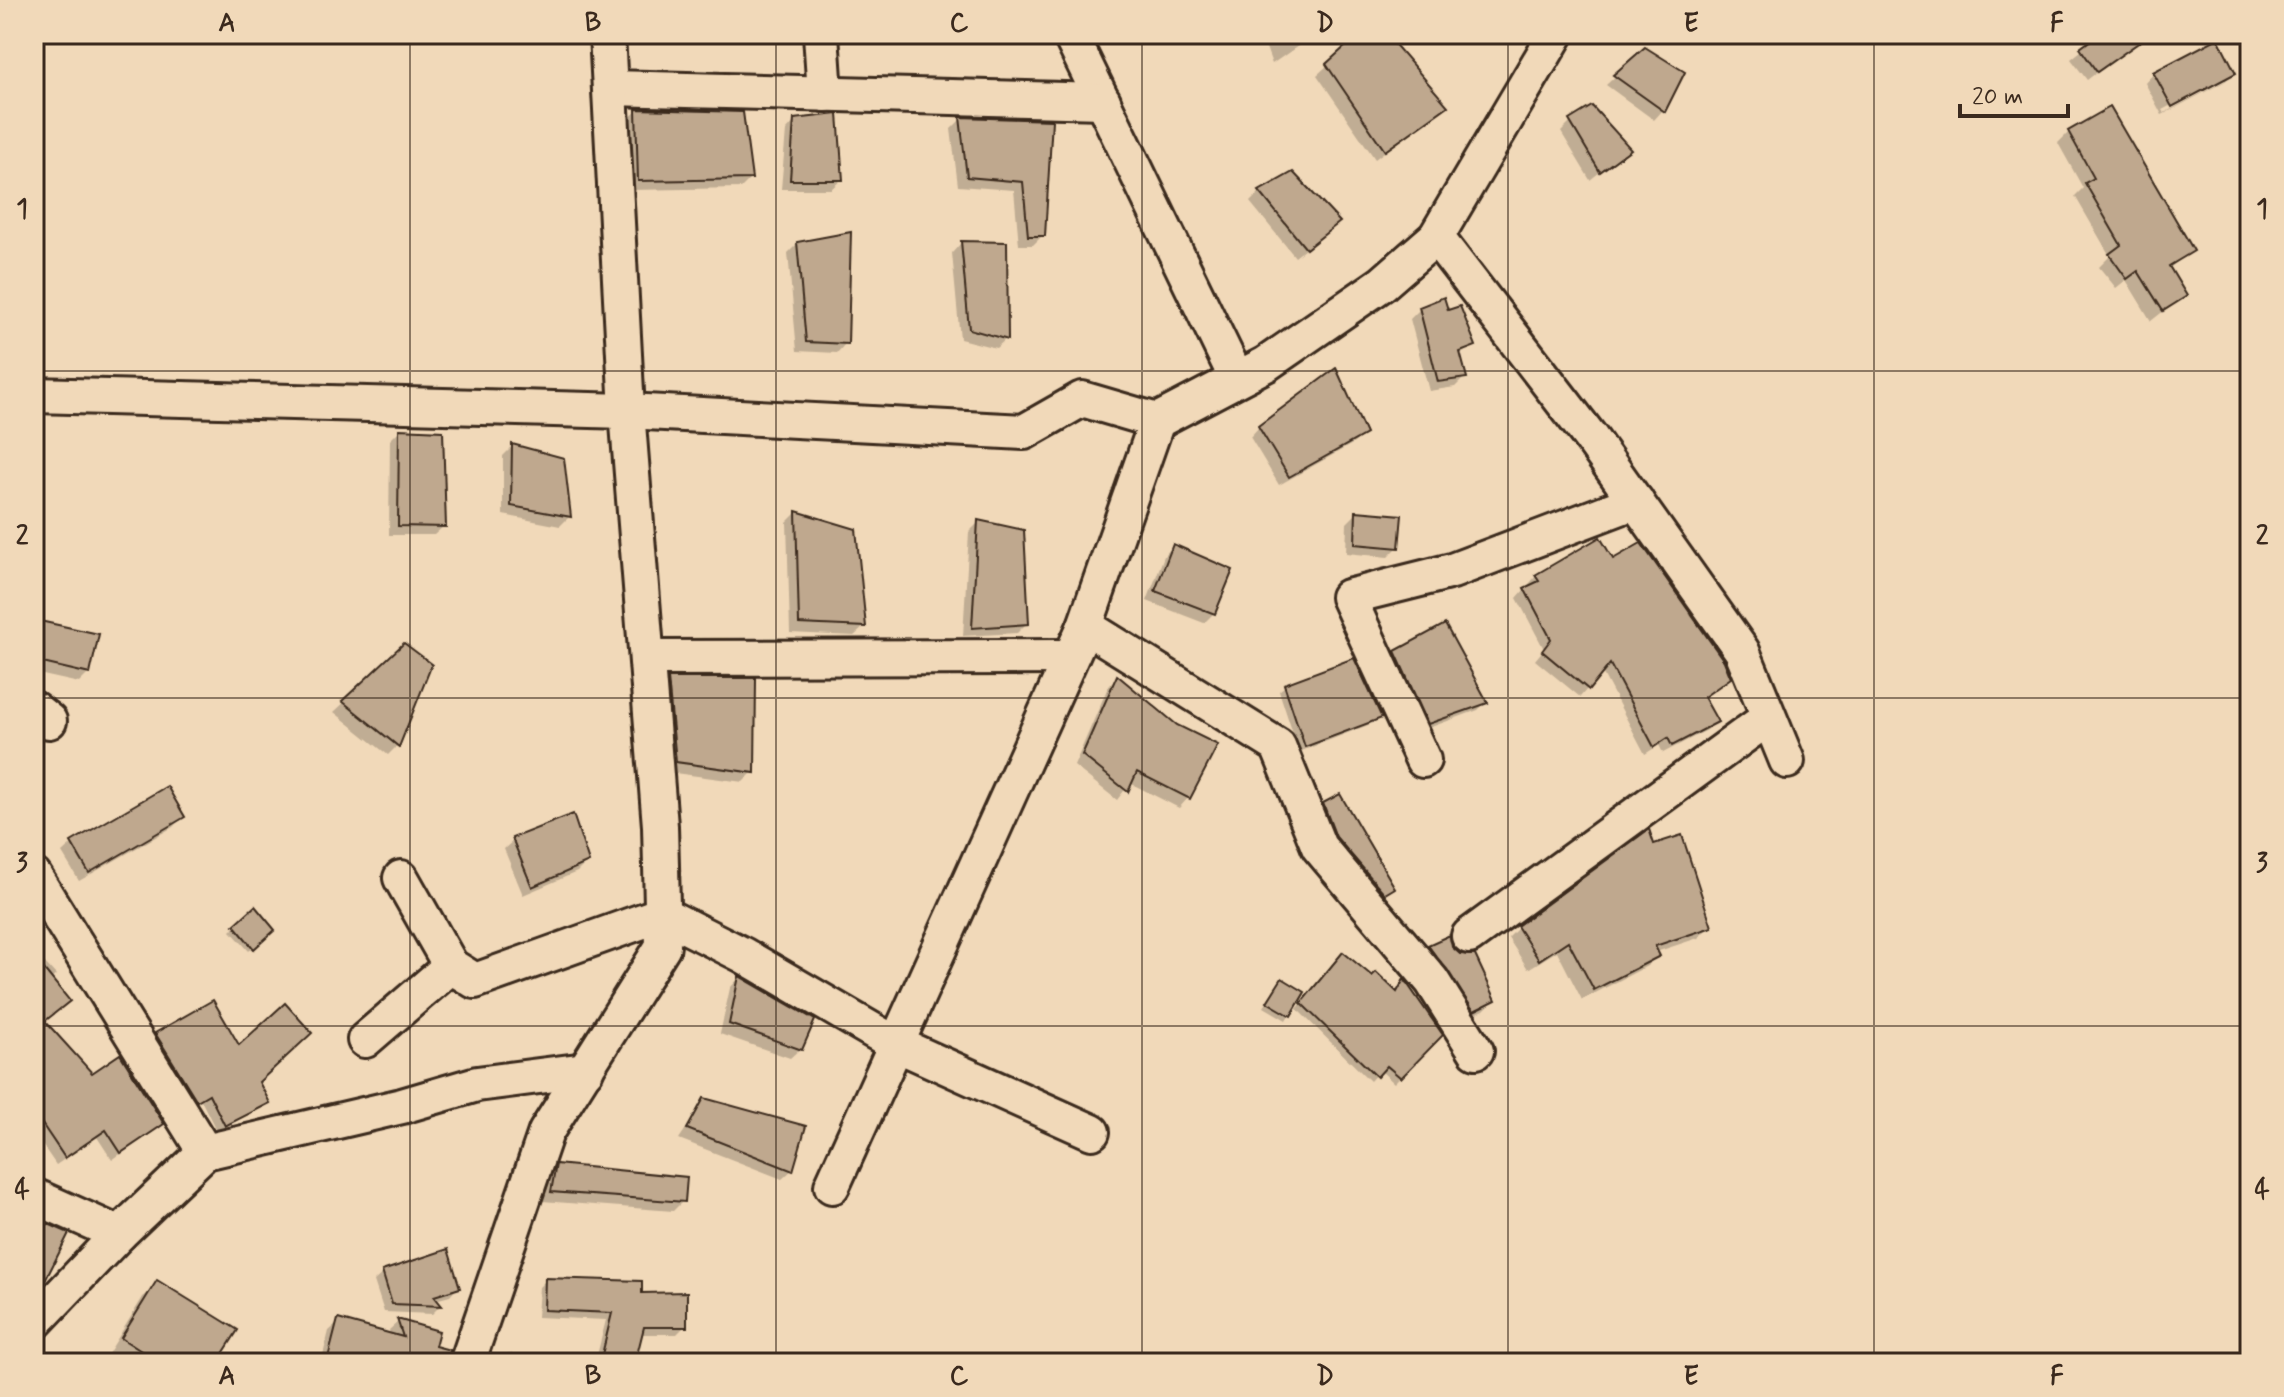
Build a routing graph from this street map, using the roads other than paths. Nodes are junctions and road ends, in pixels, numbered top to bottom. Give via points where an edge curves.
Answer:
1 (607, 34) edge
2 (821, 34) edge
3 (1070, 34) edge
4 (1556, 34) edge
5 (611, 88) junction
6 (825, 94) junction
7 (1103, 101) junction
8 (1436, 237) junction
9 (1236, 377) junction
10 (34, 395) edge
11 (627, 411) junction
12 (1157, 421) junction
13 (1636, 501) junction
14 (1085, 626) junction
15 (1070, 657) junction
16 (648, 658) junction
17 (1768, 718) junction
18 (1423, 760) dead end
19 (1787, 761) dead end
20 (34, 876) edge
21 (401, 878) dead end
22 (662, 914) junction
23 (1469, 936) dead end
24 (451, 966) junction
25 (365, 1040) dead end
26 (894, 1043) junction
27 (1476, 1051) dead end
28 (586, 1070) junction
29 (1092, 1132) dead end
30 (205, 1152) junction
31 (832, 1186) dead end
32 (34, 1196) edge
33 (119, 1234) junction
34 (34, 1323) edge
35 (467, 1363) edge

1 - 5 street
2 - 6 street
3 - 7 street
4 - 8 street
5 - 6 street
5 - 11 street
6 - 7 street
7 - 9 street
8 - 9 street via 1382,284 1266,364
8 - 13 street
9 - 12 street
10 - 11 street
11 - 12 street via 1024,432 1082,399
11 - 16 street
12 - 14 street
13 - 17 street via 1742,651
13 - 18 street via 1452,571 1348,597
14 - 15 street
14 - 27 street via 1278,746 1319,847 1432,981
15 - 16 street
15 - 26 street
16 - 22 street
17 - 19 street
17 - 23 street
20 - 30 street
21 - 24 street
22 - 24 street via 475,981
22 - 26 street
22 - 28 street via 663,946
24 - 25 street
26 - 29 street
26 - 31 street
28 - 30 street via 477,1084
28 - 35 street via 546,1132
30 - 33 street
32 - 33 street
33 - 34 street

